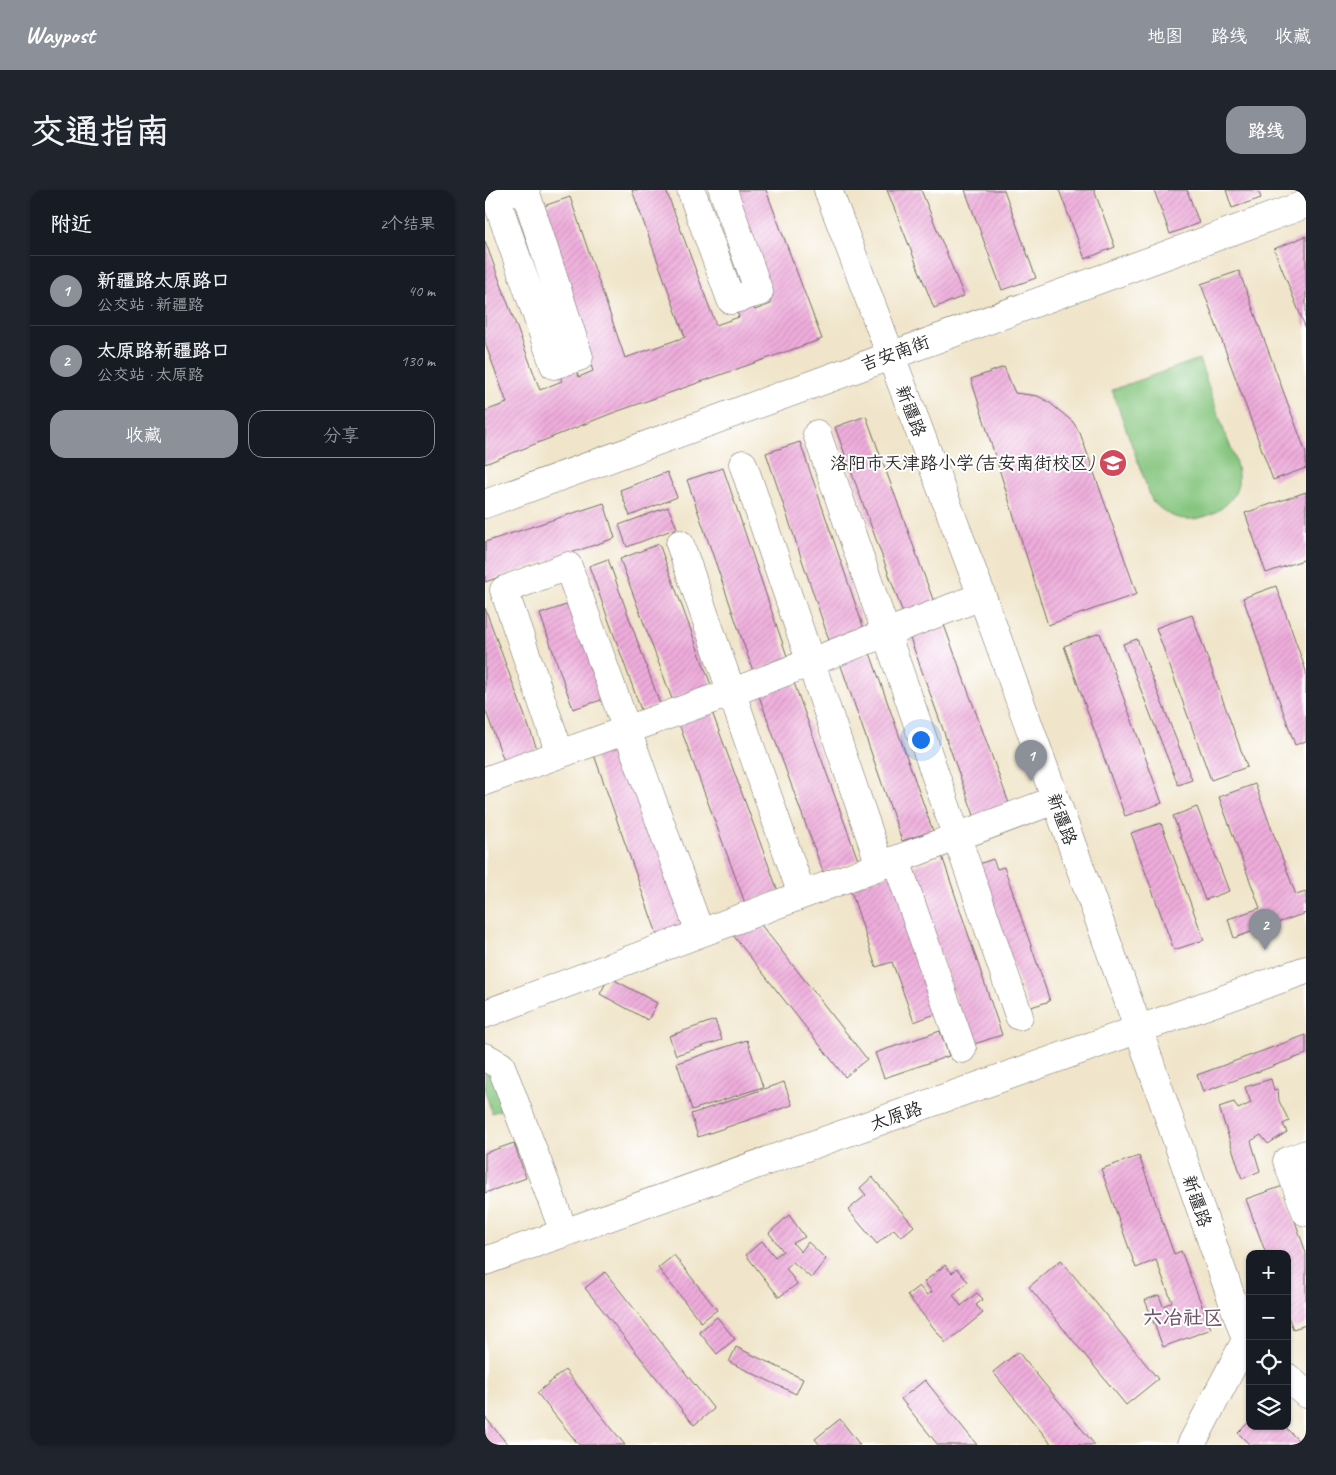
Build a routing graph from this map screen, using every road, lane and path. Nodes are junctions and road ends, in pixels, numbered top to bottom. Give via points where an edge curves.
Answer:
1 (691, 190) edge
2 (723, 190) edge
3 (828, 190) edge
4 (515, 191) edge
5 (1306, 204) edge
6 (890, 355) junction
7 (817, 434) dead end
8 (743, 464) dead end
9 (485, 504) edge
10 (680, 544) dead end
11 (982, 596) junction
12 (886, 633) junction
13 (810, 662) junction
14 (732, 692) junction
15 (627, 730) junction
16 (560, 754) junction
17 (485, 781) edge
18 (1055, 800) junction
19 (957, 837) junction
20 (888, 862) junction
21 (802, 894) junction
22 (700, 933) junction
23 (1306, 970) edge
24 (485, 1014) edge
25 (1019, 1016) dead end
26 (1138, 1031) junction
27 (962, 1050) dead end
28 (485, 1057) edge
29 (1306, 1154) edge
30 (1306, 1212) edge
31 (564, 1232) junction
32 (485, 1261) edge
33 (1248, 1340) edge
34 (1246, 1345) edge
35 (1291, 1381) edge
36 (1306, 1394) edge
37 (1191, 1445) edge

1 - 2 street via 731,300 759,292
3 - 6 street, 新疆路
4 - 4 street via 579,356 554,365 496,198
5 - 6 street, 吉安南街
6 - 9 street, 吉安南街
6 - 11 street, 新疆路
7 - 12 street
8 - 13 street
10 - 14 street
11 - 12 street
11 - 18 street, 新疆路
12 - 13 street
12 - 19 street
13 - 14 street
13 - 20 street
14 - 15 street
14 - 21 street
15 - 16 street
15 - 16 street via 568,566 504,590
15 - 22 street
16 - 17 street
18 - 19 street
18 - 26 street, 新疆路
19 - 20 street
19 - 25 street
20 - 21 street
20 - 27 street
21 - 22 street
22 - 24 street
23 - 26 street, 太原路
26 - 31 street, 太原路
26 - 33 street, 新疆路
28 - 31 street via 501,1066
29 - 30 street via 1287,1161
31 - 32 street, 太原路
34 - 37 street, 新疆路
35 - 36 street

